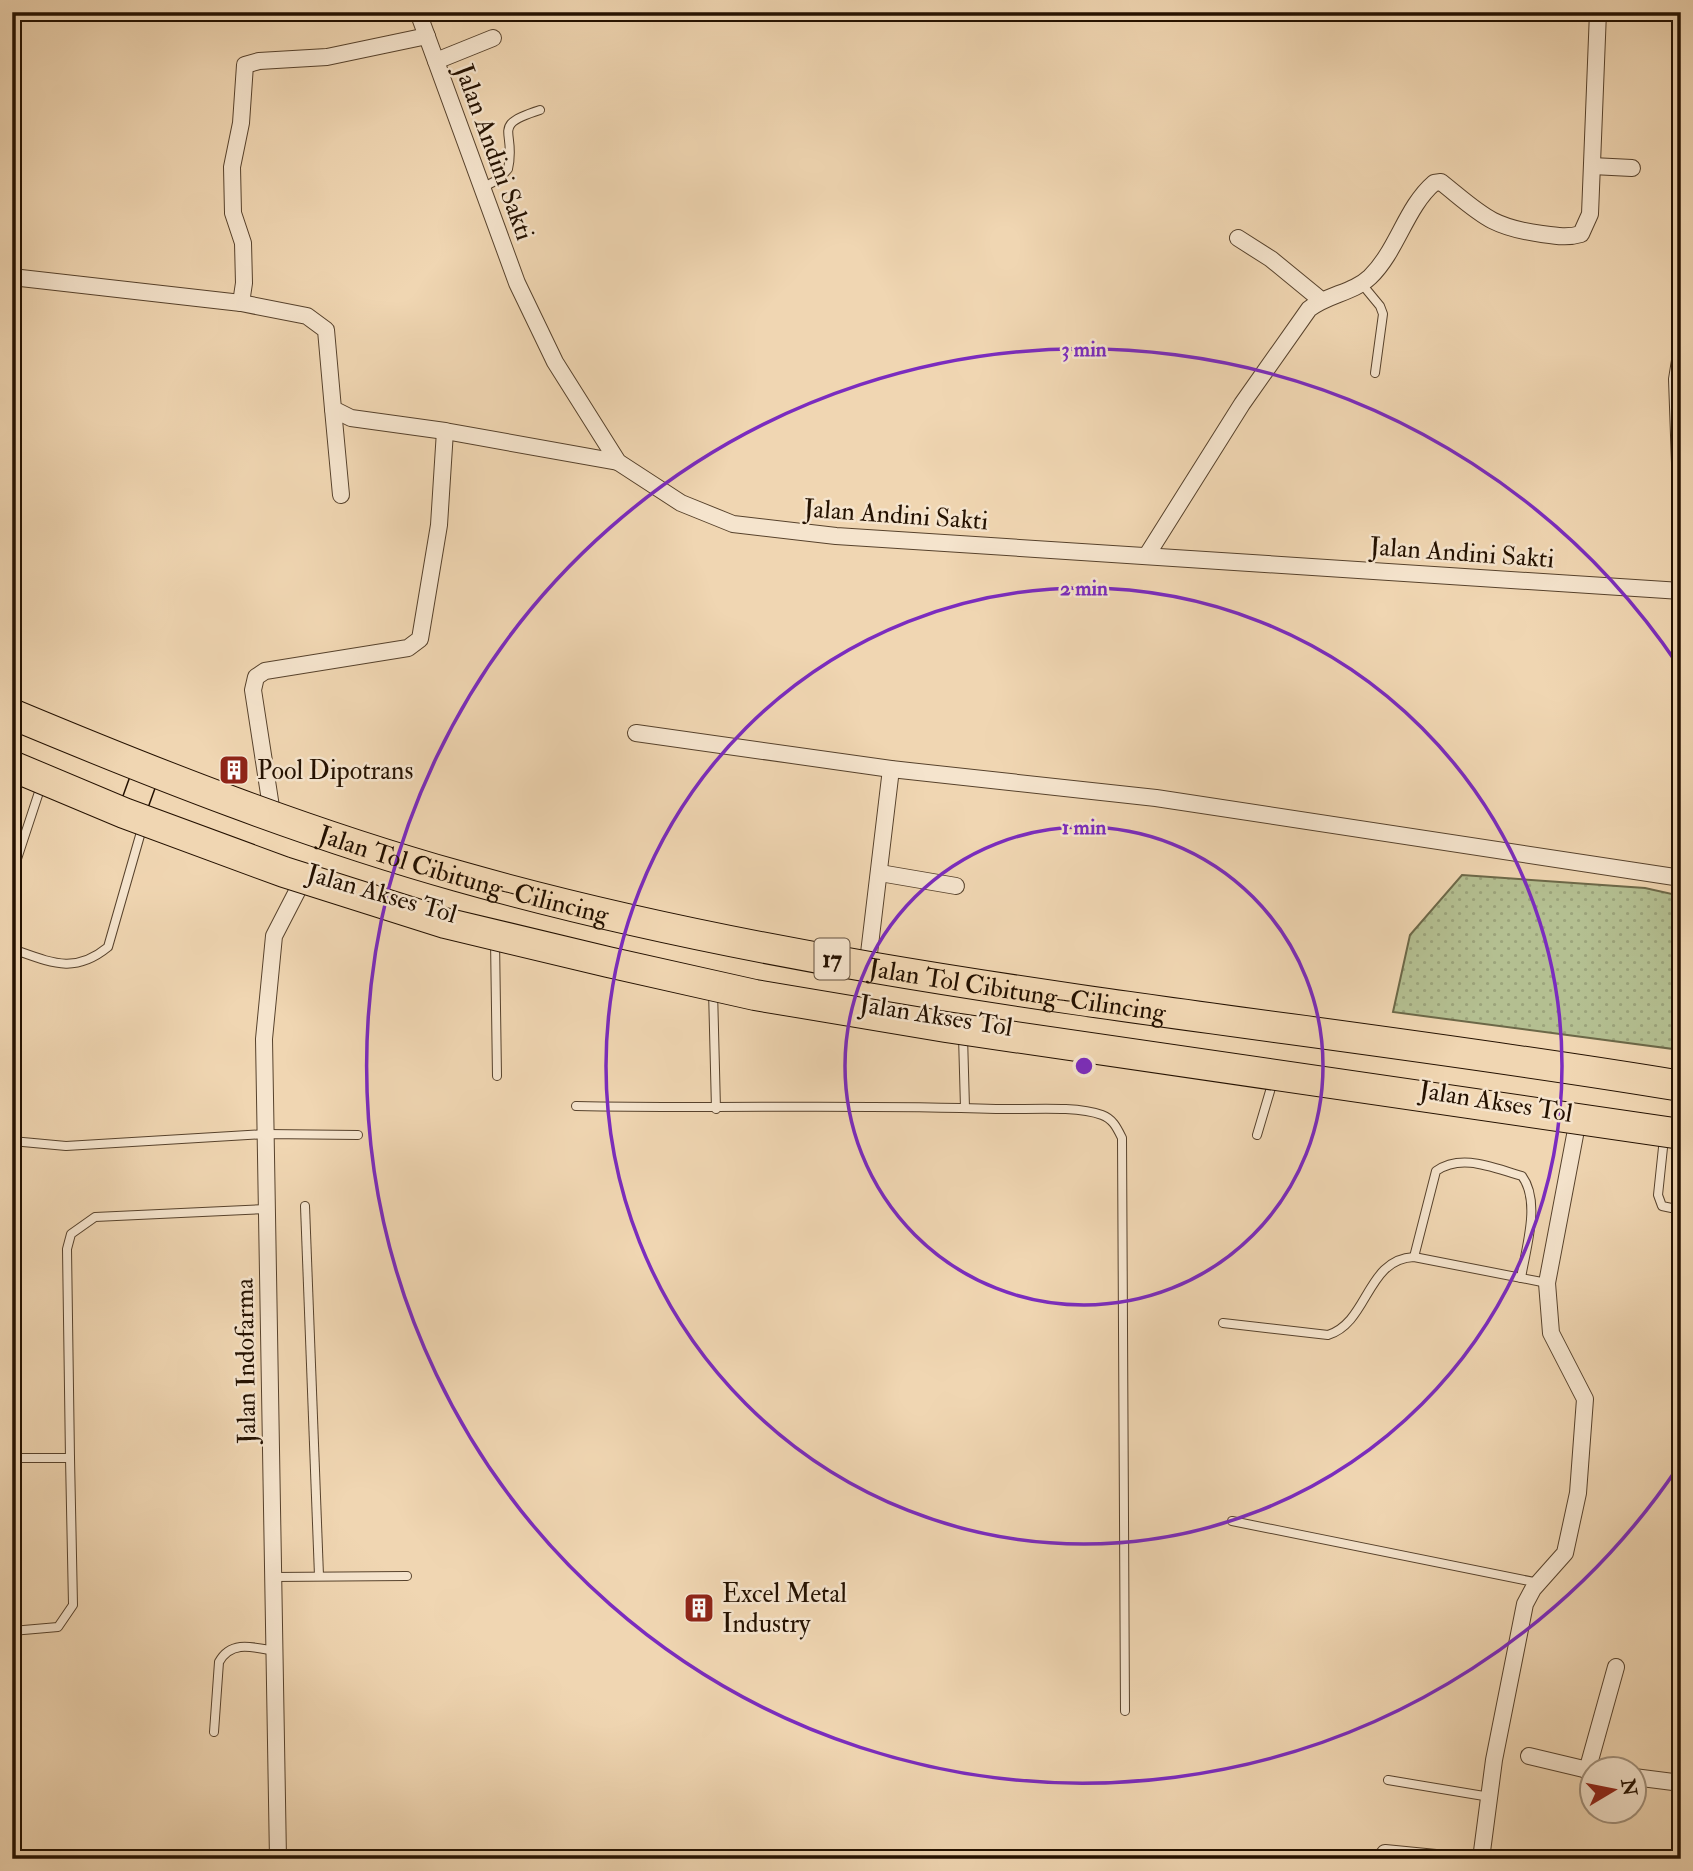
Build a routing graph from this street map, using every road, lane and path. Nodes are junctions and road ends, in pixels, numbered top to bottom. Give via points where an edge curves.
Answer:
1 (418, 12) edge
2 (1598, 12) edge
3 (427, 36) junction
4 (492, 38) dead end
5 (436, 61) junction
6 (540, 110) dead end
7 (1592, 166) junction
8 (1632, 168) dead end
9 (482, 188) junction
10 (1238, 238) dead end
11 (12, 277) edge
12 (1361, 283) junction
13 (1321, 299) junction
14 (241, 303) junction
15 (1681, 329) edge
16 (1375, 373) dead end
17 (1677, 379) edge
18 (333, 409) junction
19 (445, 430) junction
20 (1678, 444) edge
21 (618, 463) junction
22 (341, 495) dead end
23 (1681, 497) edge
24 (1154, 544) junction
25 (1681, 591) edge
26 (12, 714) edge
27 (12, 726) edge
28 (636, 733) dead end
29 (12, 752) edge
30 (12, 766) edge
31 (48, 767) junction
32 (891, 769) junction
33 (142, 781) junction
34 (141, 809) junction
35 (275, 829) junction
36 (307, 872) junction
37 (880, 873) junction
38 (12, 874) edge
39 (1681, 878) edge
40 (956, 886) dead end
41 (494, 926) junction
42 (12, 944) edge
43 (866, 972) junction
44 (713, 976) junction
45 (962, 1019) junction
46 (1277, 1068) junction
47 (497, 1076) dead end
48 (1681, 1086) edge
49 (1681, 1094) edge
50 (576, 1106) dead end
51 (965, 1108) junction
52 (716, 1109) junction
53 (1579, 1114) junction
54 (1676, 1130) edge
55 (266, 1134) junction
56 (1257, 1135) dead end
57 (358, 1136) dead end
58 (12, 1141) edge
59 (305, 1206) dead end
60 (267, 1209) junction
61 (1681, 1210) edge
62 (1414, 1257) junction
63 (1521, 1278) junction
64 (1547, 1283) junction
65 (1223, 1323) dead end
66 (12, 1458) edge
67 (70, 1458) junction
68 (1231, 1521) dead end
69 (319, 1576) junction
70 (407, 1576) dead end
71 (273, 1577) junction
72 (1539, 1583) junction
73 (12, 1630) edge
74 (275, 1651) junction
75 (1616, 1667) dead end
76 (1125, 1711) dead end
77 (214, 1732) dead end
78 (1529, 1756) dead end
79 (1593, 1756) edge
80 (1578, 1768) edge
81 (1648, 1779) edge
82 (1388, 1780) dead end
83 (1681, 1783) edge
84 (1489, 1797) junction
85 (1385, 1853) dead end
86 (278, 1859) edge
87 (1446, 1859) edge
88 (1481, 1859) edge

1 - 3 street, Jalan Andini Sakti
2 - 7 street
3 - 5 street, Jalan Andini Sakti
3 - 14 street via 327,57 245,65 232,167 233,213 243,243
4 - 5 street
5 - 9 street, Jalan Andini Sakti
6 - 9 lane via 514,118 508,125 508,169
7 - 8 street
7 - 12 street via 1587,224 1581,234 1572,236 1507,229 1441,182 1434,183 1371,276
9 - 21 street, Jalan Andini Sakti via 517,284 555,362
10 - 13 street
11 - 14 street
12 - 13 street
12 - 16 lane via 1383,314
13 - 24 street via 1309,309 1242,404
14 - 18 street via 307,316 327,330
15 - 17 lane
17 - 20 lane
18 - 19 street via 351,418
18 - 22 street
19 - 21 street
19 - 35 street via 439,525 420,639 408,648 264,671 256,677 253,690
20 - 23 lane via 1677,491
21 - 24 street, Jalan Andini Sakti via 681,503 733,524 836,536
24 - 25 street, Jalan Andini Sakti
26 - 48 highway, Jalan Tol Cibitung–Cilincing / 17, bridge via 300,827 458,876 632,919 764,948 953,980
27 - 33 main road, Jalan Akses Tol
28 - 32 street
29 - 31 main road, Jalan Akses Tol
30 - 54 highway, Jalan Tol Cibitung–Cilincing / 17, bridge via 284,872 445,923 755,995 946,1027
31 - 34 main road, Jalan Akses Tol
31 - 38 lane
32 - 37 street
32 - 39 street via 1156,798
33 - 34 main road
33 - 35 main road, Jalan Akses Tol
34 - 36 main road, Jalan Akses Tol
34 - 42 lane via 108,947 78,964 55,964 15,950
35 - 43 main road, Jalan Akses Tol via 455,885
36 - 41 main road, Jalan Akses Tol
36 - 55 street, Jalan Indofarma via 274,936 270,960 264,1039
37 - 40 street
37 - 43 street
41 - 44 main road, Jalan Akses Tol
41 - 47 lane
43 - 49 main road, Jalan Akses Tol
44 - 45 main road, Jalan Akses Tol
44 - 52 lane
45 - 46 main road, Jalan Akses Tol
45 - 51 lane
46 - 53 main road, Jalan Akses Tol
46 - 56 lane
50 - 52 lane
51 - 52 lane
51 - 76 lane via 1100,1114 1111,1120 1122,1138
53 - 54 main road, Jalan Akses Tol
53 - 64 street
54 - 61 lane via 1659,1166 1658,1195 1662,1206
55 - 57 lane
55 - 58 lane via 66,1146
55 - 60 street, Jalan Indofarma
59 - 69 lane
60 - 67 lane via 95,1217 71,1234 67,1249
60 - 71 street, Jalan Indofarma
62 - 63 lane
62 - 63 lane via 1436,1171 1447,1163 1467,1161 1522,1176 1530,1187
62 - 65 lane via 1399,1257 1384,1267 1348,1325 1338,1332 1328,1335
63 - 64 lane
64 - 72 street via 1551,1333 1586,1399 1586,1413 1577,1493 1564,1553
66 - 67 lane
67 - 73 lane via 73,1605 58,1627
68 - 72 lane
69 - 70 lane
69 - 71 lane
71 - 74 street, Jalan Indofarma
72 - 84 street via 1525,1604
74 - 77 lane via 235,1647 223,1654
74 - 86 street, Jalan Indofarma
75 - 79 street
78 - 80 street
81 - 83 street
82 - 84 lane
84 - 88 street
85 - 87 street

